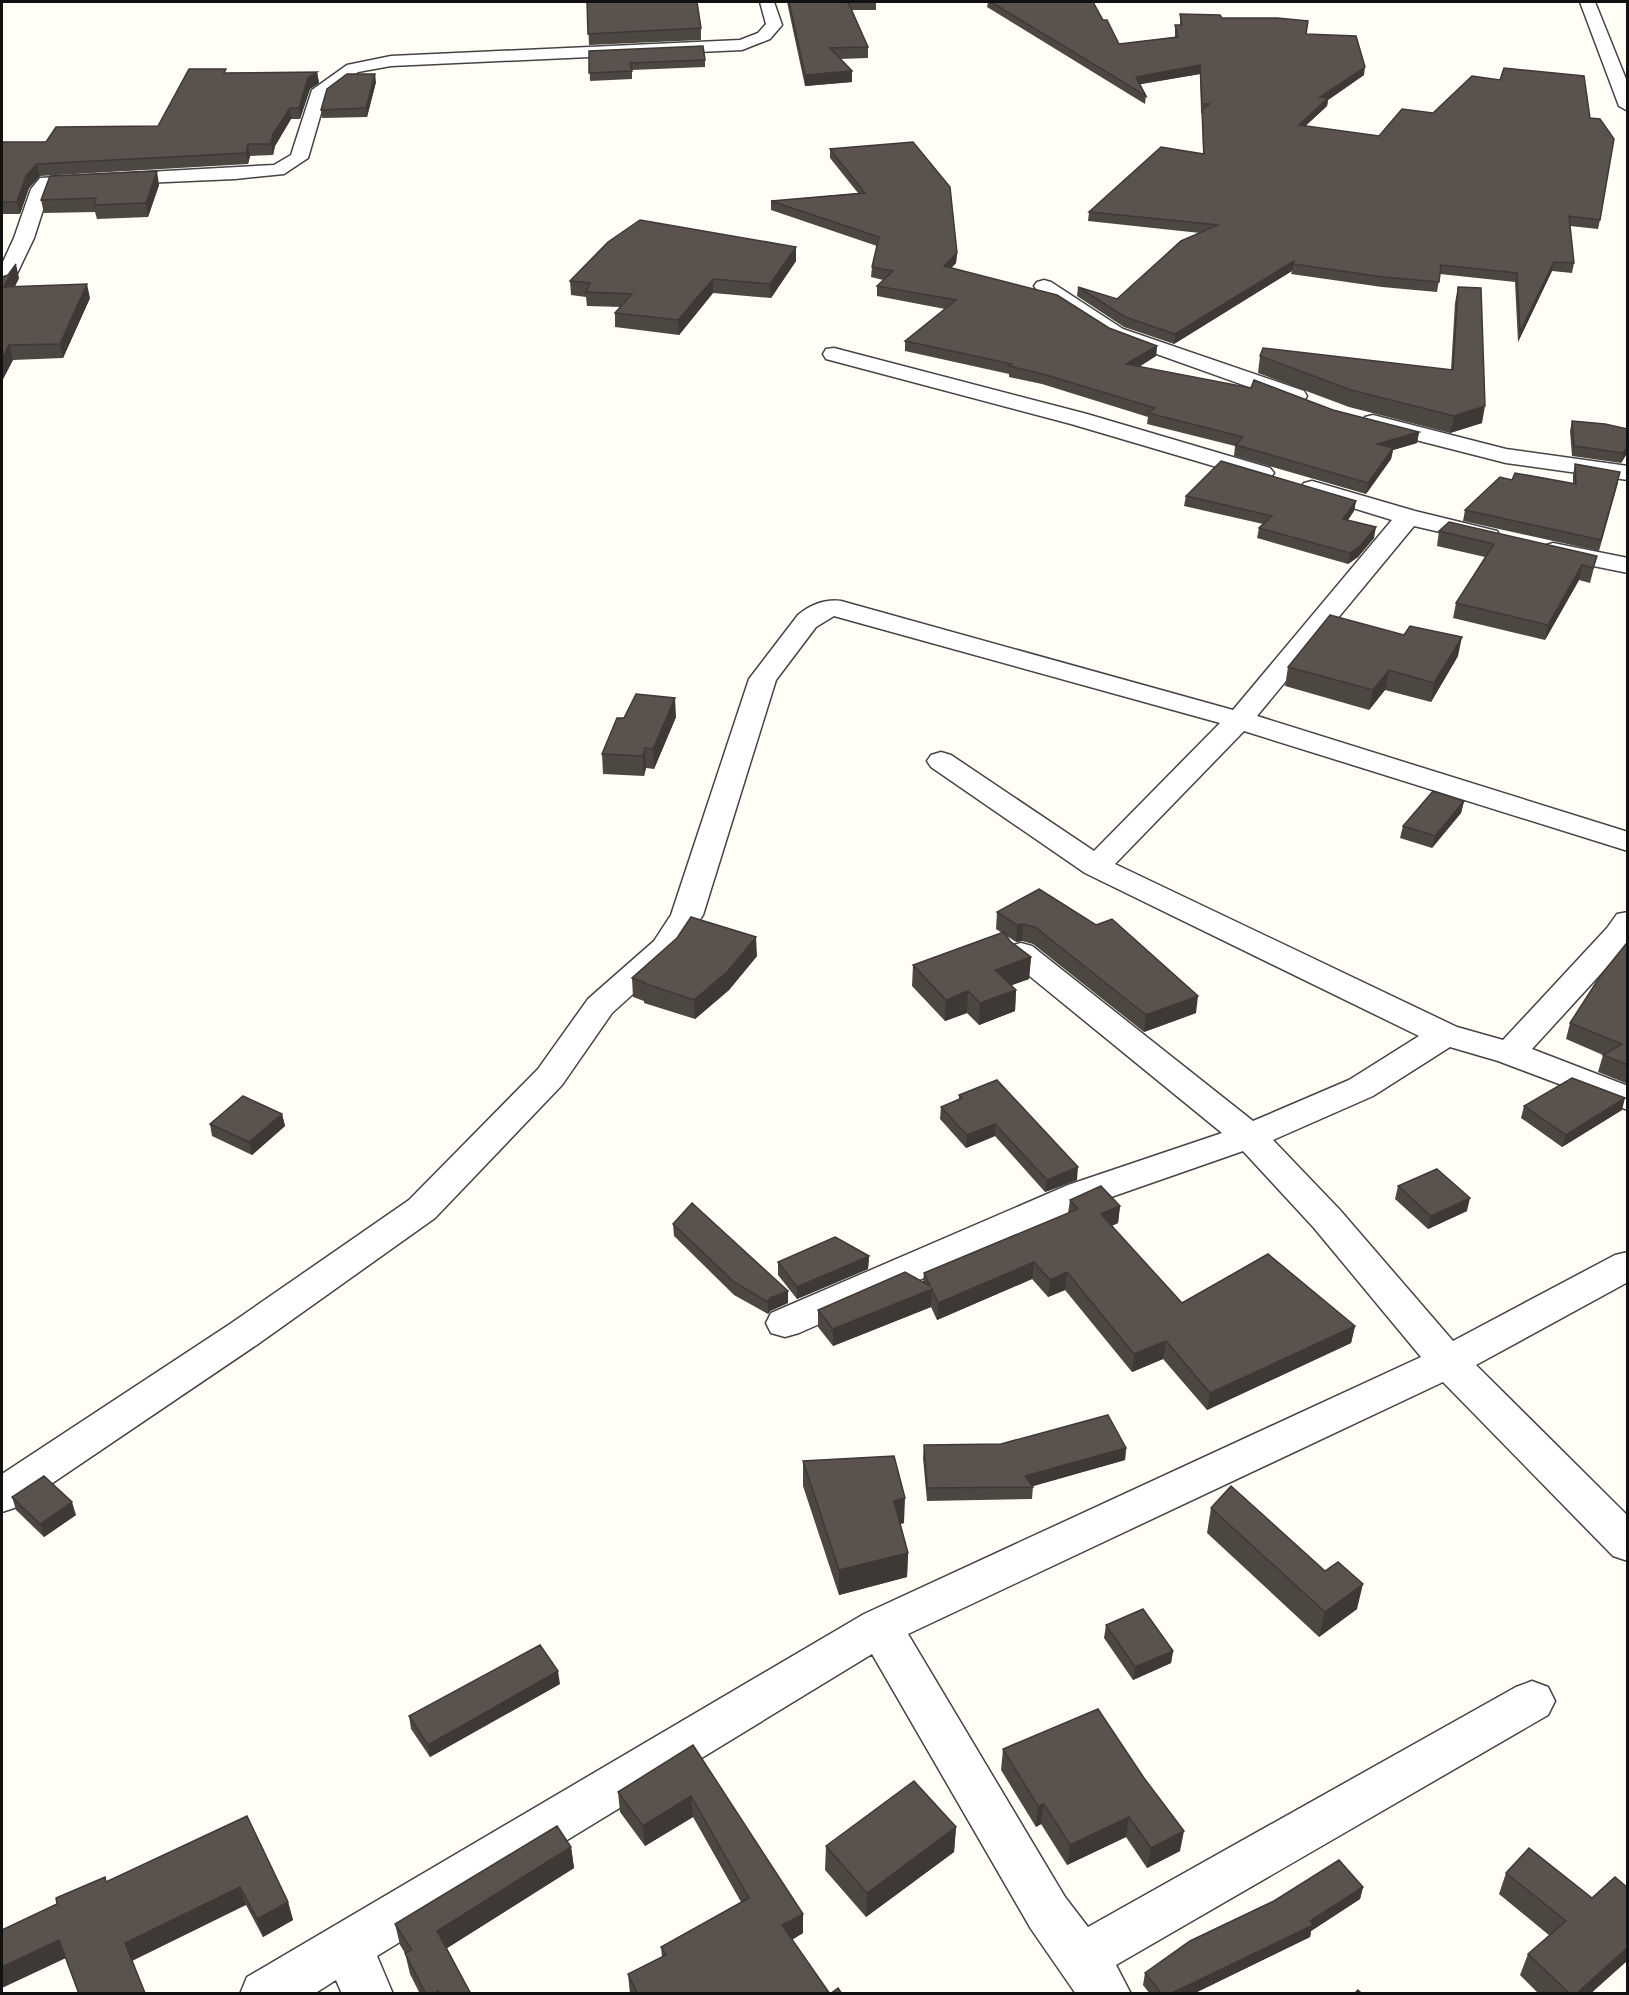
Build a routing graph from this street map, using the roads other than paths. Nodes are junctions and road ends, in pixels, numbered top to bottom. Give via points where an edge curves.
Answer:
1 (767, 2) edge
2 (1587, 2) edge
3 (1628, 106) edge
4 (2, 284) edge
5 (1044, 286) dead end
6 (834, 354) dead end
7 (1319, 406) edge
8 (1351, 416) edge
9 (1628, 473) edge
10 (1408, 518) junction
11 (1628, 566) edge
12 (1239, 720) junction
13 (941, 761) dead end
14 (1628, 842) edge
15 (1096, 866) junction
16 (1628, 921) edge
17 (1021, 953) edge
18 (1446, 1035) junction
19 (1510, 1053) junction
20 (1628, 1099) edge
21 (1249, 1136) junction
22 (1628, 1265) edge
23 (785, 1323) dead end
24 (1448, 1362) junction
25 (2, 1495) edge
26 (1628, 1544) edge
27 (880, 1627) junction
28 (1532, 1701) dead end
29 (347, 1947) junction
30 (1094, 1976) edge
31 (265, 1994) edge
32 (368, 1994) edge

1 - 4 street via 774,26 764,36 742,45 391,61 353,68 318,94 299,158 278,170 48,182 39,189 24,238
2 - 3 street
5 - 7 street via 1116,333
6 - 10 street via 1079,419
8 - 9 street via 1506,456
10 - 11 street
10 - 12 street
12 - 14 street
12 - 15 street
12 - 25 street via 841,609 817,613 763,679 687,915 665,948 600,1006 550,1077 422,1209 244,1334
13 - 15 street
15 - 18 street
16 - 19 street
17 - 21 street
18 - 19 street
18 - 21 street via 1361,1088
19 - 20 street
21 - 23 street via 1081,1194
21 - 24 street via 1327,1219
22 - 24 street
24 - 26 street
24 - 27 street
27 - 29 street
27 - 30 street via 1048,1913
28 - 30 street
29 - 31 street
29 - 32 street

